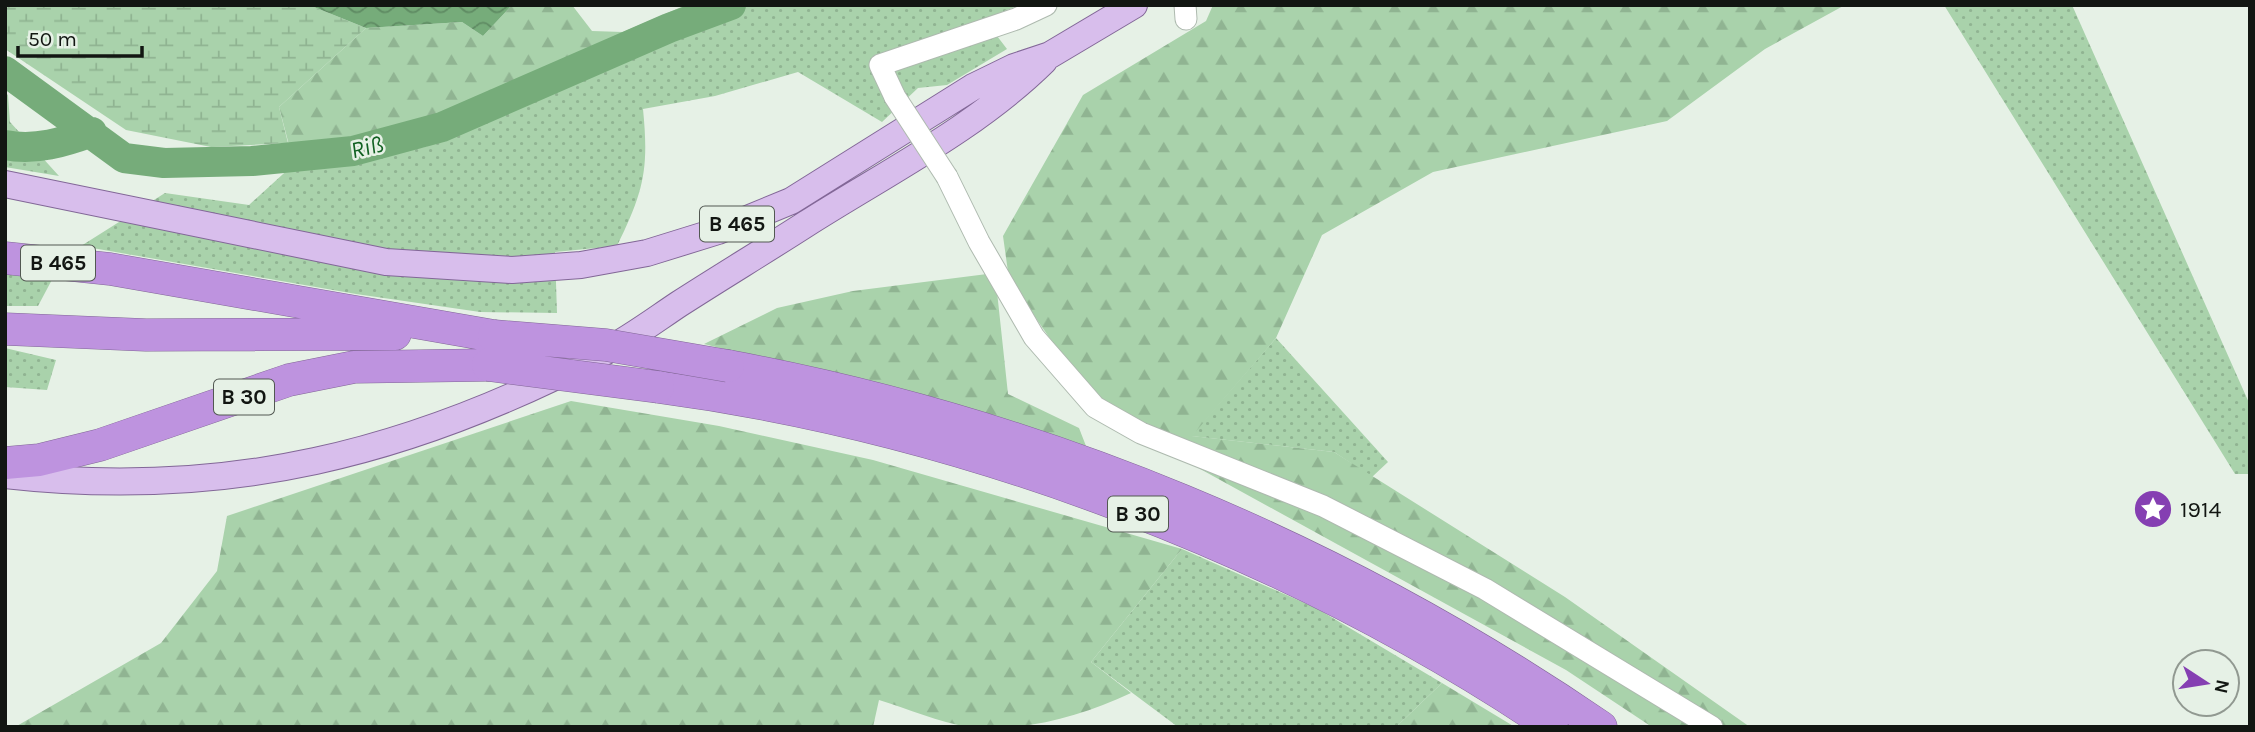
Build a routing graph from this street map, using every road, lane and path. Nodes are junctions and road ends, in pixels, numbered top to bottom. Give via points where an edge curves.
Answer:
1 (1046, 5) edge
2 (1134, 5) edge
3 (1050, 55) junction
4 (5, 184) edge
5 (5, 258) edge
6 (5, 329) edge
7 (491, 351) junction
8 (5, 463) edge
9 (5, 475) edge
10 (1552, 727) edge
11 (1601, 727) edge
12 (1712, 727) edge

1 - 12 street, bridge via 880,65 1034,337 1095,407 1141,433 1323,506 1485,589
2 - 3 main road, B 465
3 - 4 main road, B 465 via 973,87 791,201 647,253 581,265 512,271 386,262
3 - 9 main road, B 465 via 1019,86 918,155 608,351 477,411 362,451 279,470 206,480 133,484
5 - 7 highway, B 465 via 110,269
6 - 7 highway, B 30
7 - 8 highway, B 30 via 354,367 289,380 100,445
7 - 10 highway, B 30, bridge via 896,435 1110,504 1210,544 1354,611
7 - 11 highway, B 30, bridge via 606,345 728,366 816,383 1041,446 1162,491 1320,561 1507,666

